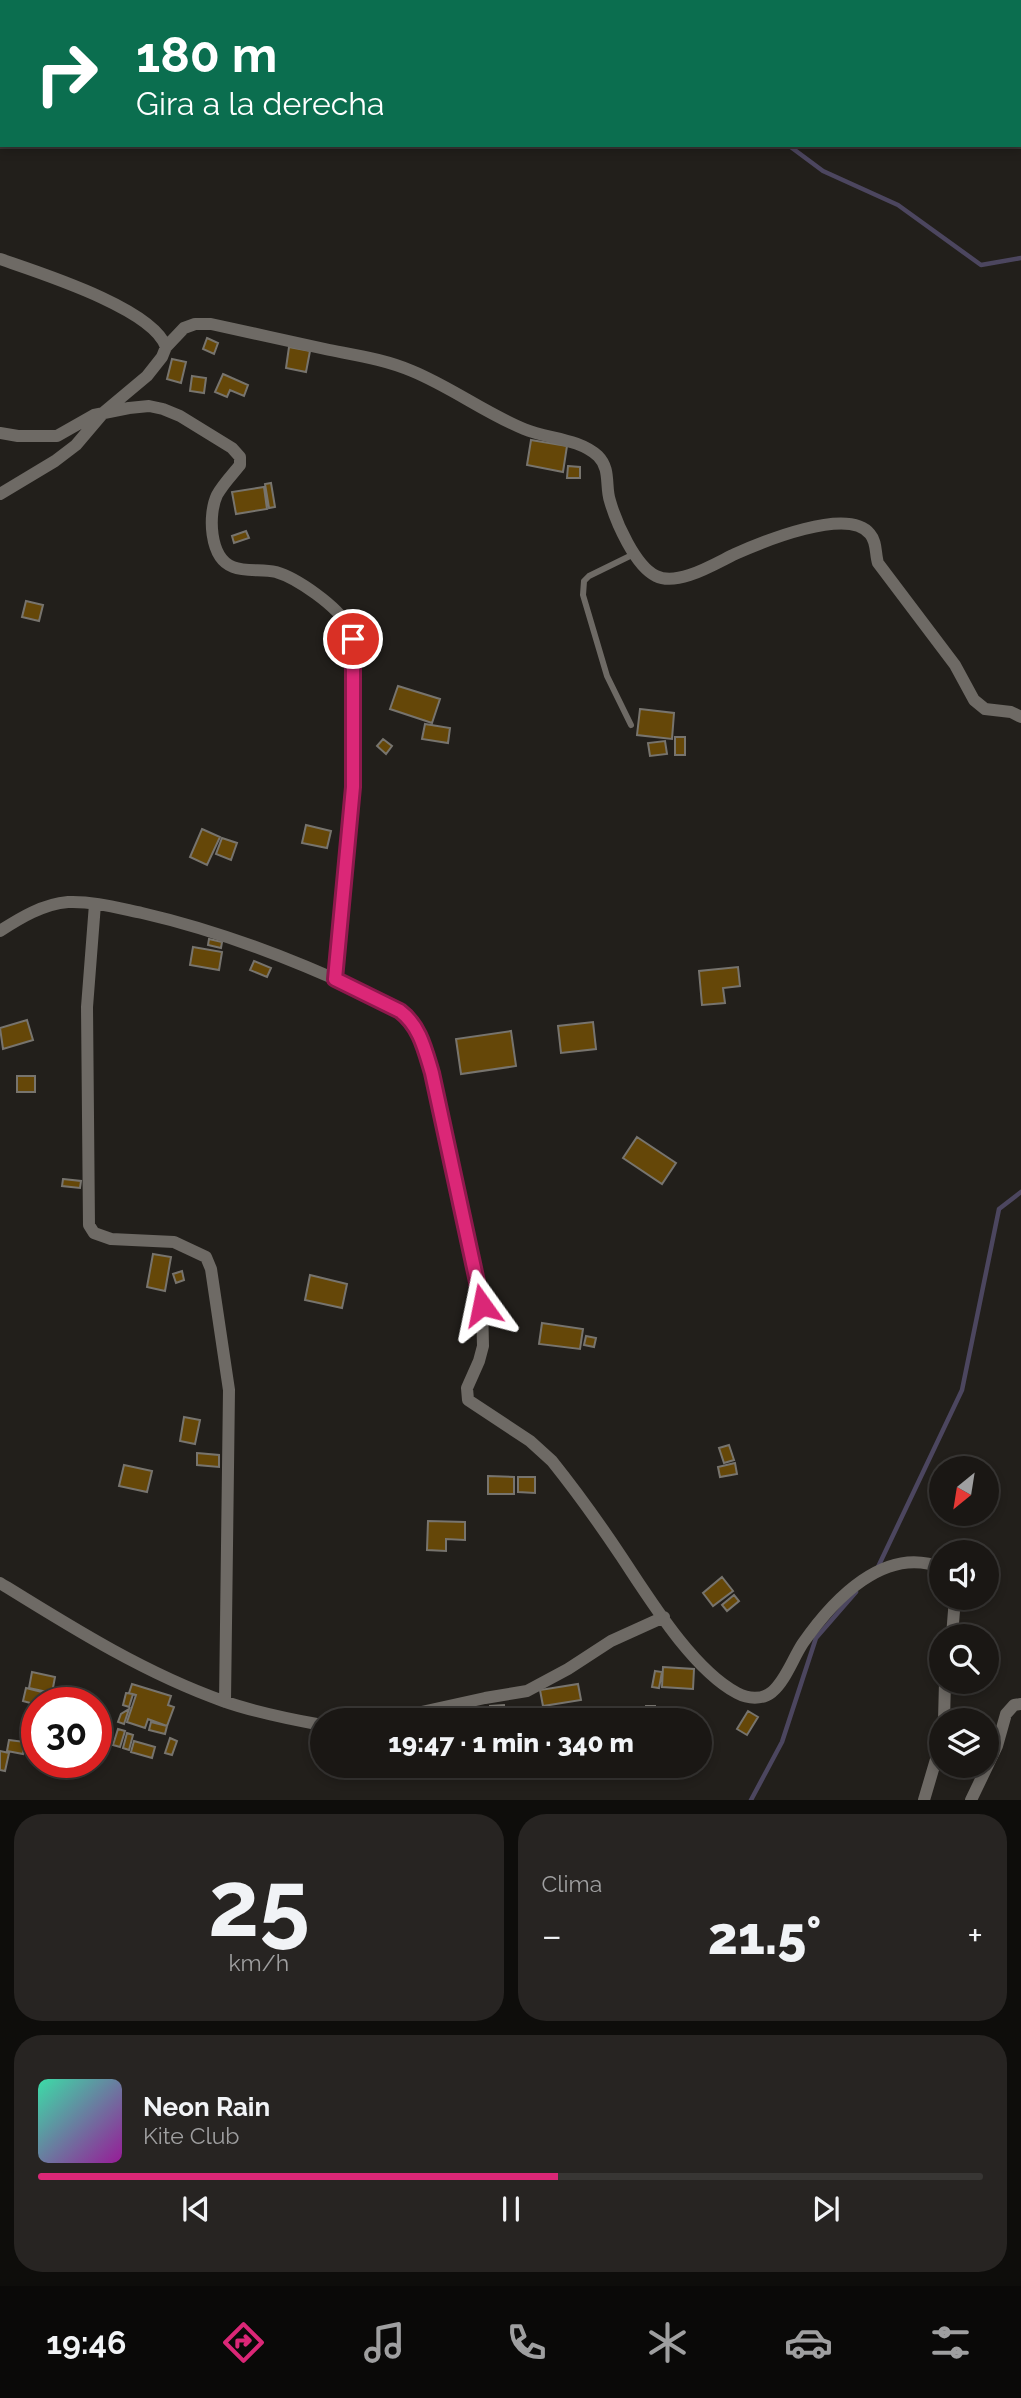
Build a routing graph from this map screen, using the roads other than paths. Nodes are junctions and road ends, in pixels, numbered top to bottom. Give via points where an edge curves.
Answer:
1 (0, 259) edge
2 (166, 347) junction
3 (104, 412) junction
4 (0, 433) edge
5 (0, 495) edge
6 (634, 554) junction
7 (1021, 717) edge
8 (631, 725) dead end
9 (95, 904) junction
10 (0, 931) edge
11 (335, 979) junction
12 (929, 1563) edge
13 (0, 1583) edge
14 (664, 1617) junction
15 (225, 1702) junction
16 (1021, 1704) edge
17 (440, 1708) edge
18 (310, 1722) edge
19 (930, 1778) edge
20 (924, 1800) edge
21 (971, 1800) edge

1 - 2 street via 58,278 111,303 152,328
2 - 3 street via 147,376
2 - 6 street via 184,328 204,323 367,358 413,372 527,431 579,444 603,461 610,503
3 - 4 street via 57,436
3 - 5 street via 65,454
3 - 11 street via 139,406 163,409 232,448 240,465 219,492 214,509 212,537 219,556 234,568 276,572 300,584 341,617 351,631 355,657 353,787
6 - 7 street via 647,570 669,579 807,529 846,523 860,526 873,538 878,563 955,665 974,700 985,709
6 - 8 lane via 589,576 583,595 607,676
9 - 10 street via 60,903
9 - 11 street via 205,929
9 - 15 street via 87,1007 89,1225 94,1233 111,1239 174,1242 206,1257 211,1269 229,1391
11 - 14 street via 409,1017 432,1073 482,1305 483,1346 467,1388 468,1400 552,1461
12 - 14 street via 887,1567 865,1578 829,1610 777,1687 761,1698 736,1692 715,1677
13 - 15 street via 112,1649
14 - 17 street via 611,1641 527,1692
15 - 18 street
16 - 21 street via 1014,1704 1006,1714 997,1746
19 - 20 street

